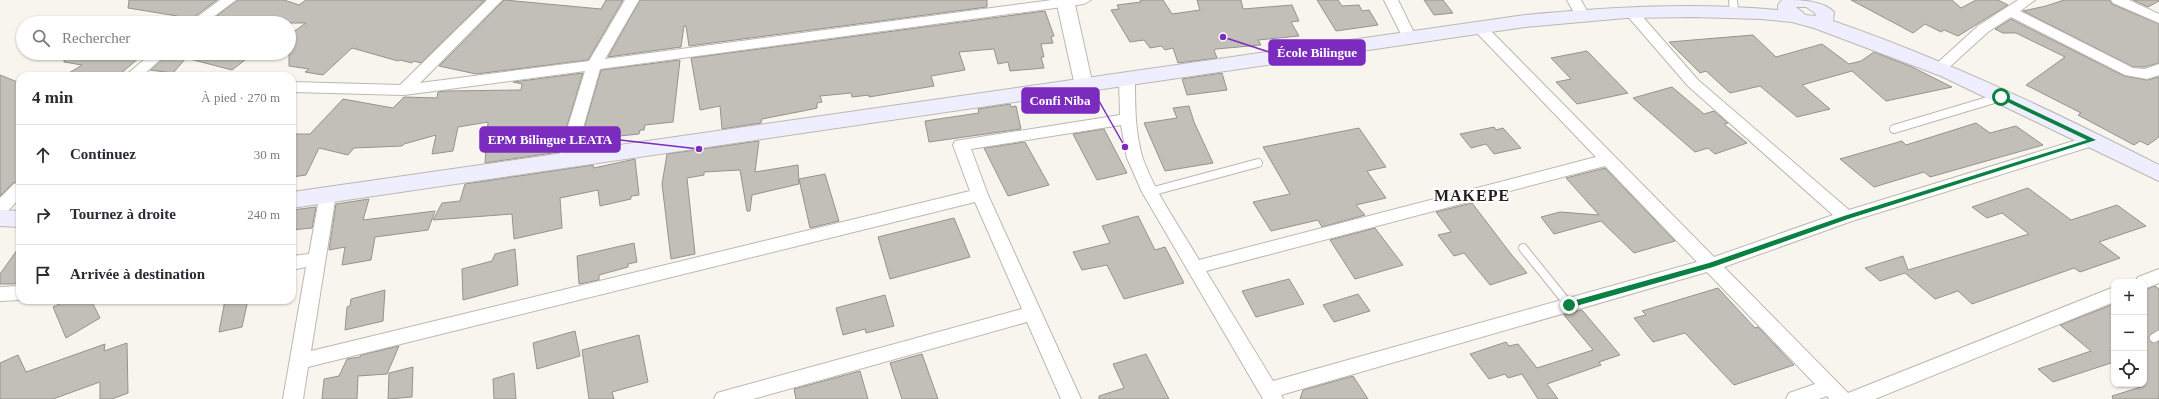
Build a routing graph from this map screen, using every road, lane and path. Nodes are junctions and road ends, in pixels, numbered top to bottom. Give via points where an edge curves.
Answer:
1 (229, 0) edge
2 (495, 0) edge
3 (632, 0) edge
4 (1084, 0) edge
5 (1391, 0) edge
6 (2028, 0) edge
7 (2118, 0) edge
8 (1065, 1) edge
9 (1578, 7) edge
10 (1803, 7) edge
11 (1739, 8) edge
12 (2010, 11) junction
13 (1631, 12) junction
14 (206, 16) edge
15 (2159, 19) edge
16 (1480, 28) junction
17 (1409, 37) junction
18 (152, 60) edge
19 (594, 65) junction
20 (1940, 68) junction
21 (2159, 69) edge
22 (138, 72) edge
23 (1127, 80) junction
24 (1084, 86) junction
25 (296, 87) edge
26 (404, 90) junction
27 (2001, 97) junction
28 (1128, 119) junction
29 (1894, 129) dead end
30 (2093, 140) junction
31 (566, 160) junction
32 (1607, 160) junction
33 (1258, 163) dead end
34 (2159, 174) edge
35 (16, 192) edge
36 (1150, 192) junction
37 (328, 194) junction
38 (980, 195) junction
39 (296, 199) edge
40 (0, 209) edge
41 (1846, 217) junction
42 (0, 218) edge
43 (16, 219) edge
44 (1523, 248) dead end
45 (317, 259) junction
46 (296, 262) edge
47 (1710, 265) junction
48 (1194, 268) junction
49 (2159, 276) edge
50 (2147, 281) edge
51 (16, 293) edge
52 (0, 294) edge
53 (2111, 295) edge
54 (1569, 305) junction
55 (1033, 314) junction
56 (300, 361) junction
57 (1836, 393) edge
58 (1270, 395) edge
59 (293, 399) edge
60 (724, 399) edge
61 (1071, 399) edge
62 (1796, 399) edge
63 (1854, 399) edge

1 - 14 street
2 - 26 street
3 - 19 street
4 - 8 street
5 - 17 street
6 - 12 street
7 - 15 street
8 - 19 street
8 - 24 street
9 - 13 main road
9 - 16 main road
10 - 11 main road
10 - 20 main road via 1863,37
11 - 13 main road
12 - 20 street via 1983,29
12 - 21 street via 2130,72 2147,74
13 - 41 street via 1693,83
16 - 17 main road
16 - 32 street
17 - 23 main road
18 - 22 street
19 - 26 street
19 - 31 street
20 - 27 main road
23 - 24 main road
23 - 28 street
24 - 31 main road
25 - 26 street
27 - 29 lane
27 - 30 main road
28 - 36 street via 1135,158
28 - 38 street via 961,145
30 - 34 main road
30 - 41 street
31 - 37 main road
32 - 47 street
32 - 48 street
33 - 36 lane
35 - 40 street
36 - 48 street
37 - 39 main road
37 - 45 street
38 - 55 street
38 - 56 street
41 - 47 street
42 - 43 main road
44 - 54 lane
45 - 46 street
45 - 56 street
47 - 54 street
47 - 57 street
48 - 58 street
49 - 50 street
51 - 52 street
53 - 63 street
54 - 58 street
55 - 60 street
55 - 61 street
56 - 59 street
57 - 62 street

